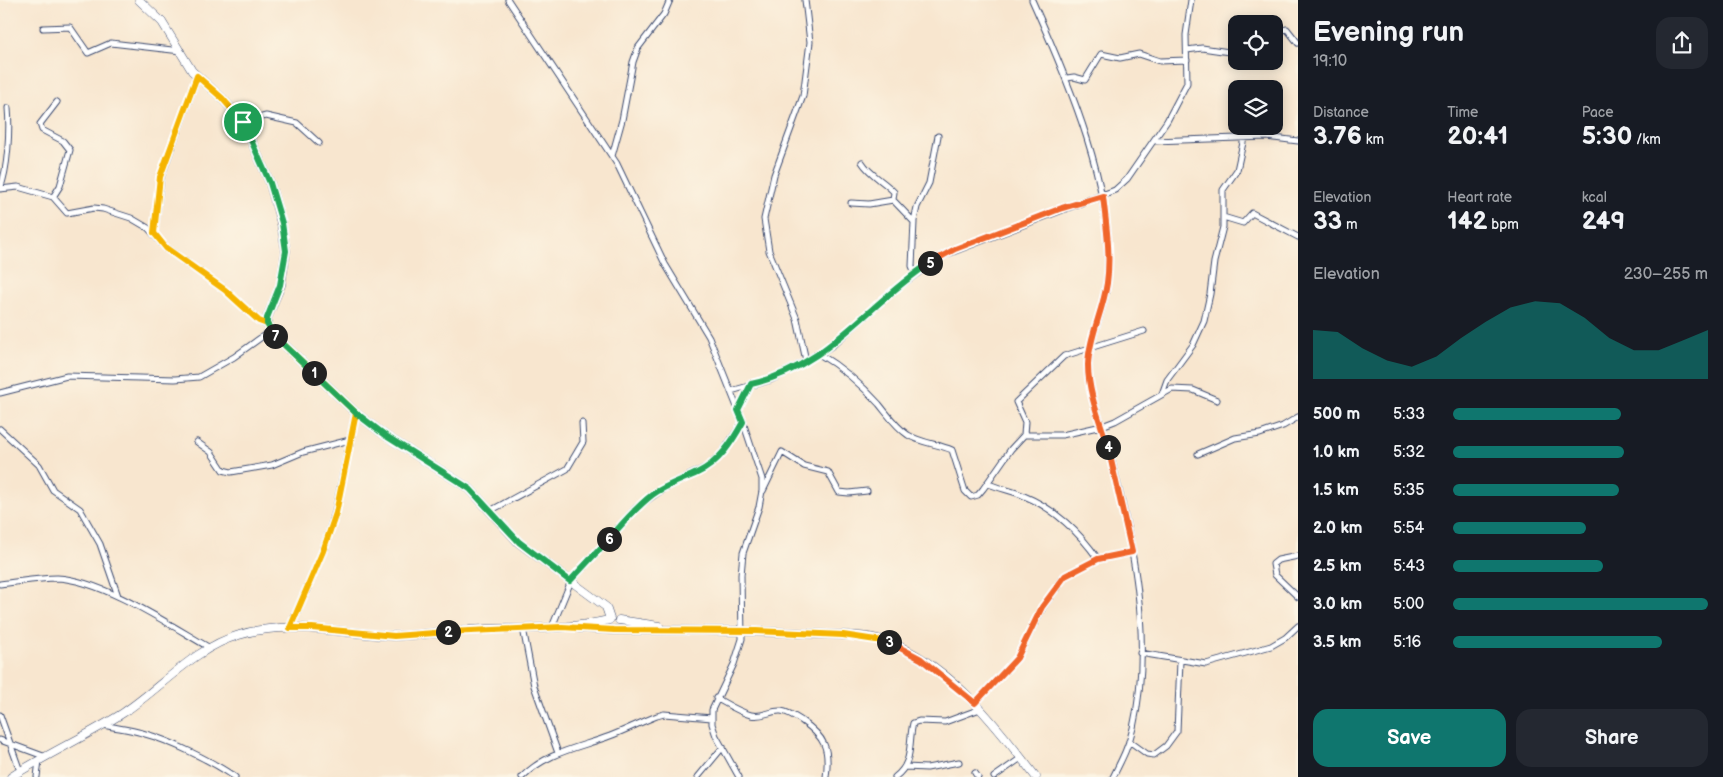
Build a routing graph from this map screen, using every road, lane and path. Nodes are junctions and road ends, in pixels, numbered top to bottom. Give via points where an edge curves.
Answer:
1 (139, 0) edge
2 (508, 0) edge
3 (670, 0) edge
4 (805, 0) edge
5 (1032, 0) edge
6 (1191, 0) edge
7 (43, 28) dead end
8 (1283, 30) edge
9 (1298, 43) edge
10 (1187, 50) junction
11 (181, 51) junction
12 (1228, 52) edge
13 (1187, 60) junction
14 (197, 76) junction
15 (1066, 78) junction
16 (57, 102) dead end
17 (8, 108) dead end
18 (243, 122) junction
19 (938, 136) dead end
20 (1244, 138) junction
21 (1154, 141) junction
22 (1298, 141) edge
23 (318, 143) dead end
24 (612, 156) junction
25 (862, 162) dead end
26 (0, 189) edge
27 (1103, 196) junction
28 (53, 197) junction
29 (893, 200) junction
30 (851, 203) dead end
31 (1223, 217) junction
32 (914, 222) junction
33 (154, 233) junction
34 (1298, 237) edge
35 (915, 273) junction
36 (269, 328) junction
37 (1144, 331) dead end
38 (1090, 348) junction
39 (819, 354) junction
40 (806, 361) junction
41 (751, 384) junction
42 (731, 391) junction
43 (0, 393) edge
44 (1162, 394) junction
45 (1217, 400) dead end
46 (738, 410) junction
47 (356, 413) junction
48 (1298, 417) edge
49 (743, 422) junction
50 (582, 423) dead end
51 (1102, 426) junction
52 (0, 429) edge
53 (1024, 435) junction
54 (350, 440) junction
55 (197, 442) dead end
56 (1198, 454) dead end
57 (986, 483) junction
58 (762, 491) junction
59 (867, 491) dead end
60 (490, 511) junction
61 (1132, 552) junction
62 (1298, 556) edge
63 (1098, 559) junction
64 (570, 581) junction
65 (0, 584) edge
66 (118, 596) junction
67 (1298, 597) edge
68 (614, 620) junction
69 (1298, 626) edge
70 (552, 627) junction
71 (562, 627) junction
72 (290, 628) junction
73 (523, 628) junction
74 (613, 630) junction
75 (681, 630) junction
76 (743, 631) junction
77 (210, 648) junction
78 (1140, 653) junction
79 (1180, 661) junction
80 (716, 698) junction
81 (977, 706) junction
82 (0, 715) edge
83 (712, 718) junction
84 (103, 725) junction
85 (0, 740) edge
86 (9, 742) junction
87 (1129, 742) junction
88 (723, 747) junction
89 (558, 753) junction
90 (42, 758) junction
91 (1021, 758) junction
92 (959, 762) dead end
93 (905, 768) junction
94 (20, 772) junction
95 (11, 777) edge
96 (38, 777) edge
97 (235, 777) edge
98 (522, 777) edge
99 (698, 777) edge
100 (739, 777) edge
101 (826, 777) edge
102 (895, 777) edge
103 (994, 777) edge
104 (1036, 777) edge
105 (1113, 777) edge

1 - 11 main road via 162,22
2 - 24 street
3 - 24 street via 664,14 638,48
4 - 40 street via 810,42 802,96 774,175 764,219 769,251 797,319
5 - 15 street
6 - 10 street
7 - 11 street via 70,27 88,53 111,43
8 - 9 street via 1287,29
10 - 12 street via 1202,48
10 - 13 street
11 - 14 main road
13 - 15 street via 1160,61 1138,54 1120,58 1101,54 1085,80
13 - 21 street via 1187,83
14 - 18 main road
14 - 33 street via 160,177
15 - 27 street
16 - 28 street via 40,124 42,130 63,141 70,150 60,186
17 - 26 street via 5,176
18 - 23 street via 266,116 297,123
18 - 36 main road via 270,183 282,223 286,251 280,285 270,308
19 - 32 street via 929,183 917,207
20 - 21 street
20 - 22 street
20 - 31 street via 1237,170 1223,190
21 - 27 street via 1127,179
24 - 42 street via 665,264 709,337
25 - 29 street via 870,173 894,192
26 - 28 street via 18,187
27 - 35 street via 1062,208 955,249
27 - 38 street via 1107,282
28 - 33 street via 67,213 88,208 103,209 131,218
29 - 30 street
29 - 32 street
31 - 34 street via 1243,223 1252,212
31 - 44 street via 1204,321 1193,345 1167,380
32 - 35 street via 912,266
33 - 36 street via 166,248 225,290
35 - 39 street
36 - 43 street via 234,357 199,377 67,376
36 - 47 main road
37 - 38 street
38 - 51 street via 1089,379
38 - 53 street via 1064,356 1018,400 1016,405 1025,422
39 - 40 street
39 - 57 street via 854,380 909,436 952,450 965,491 971,497 978,495
40 - 41 street via 770,380
41 - 42 street
41 - 46 street
42 - 46 street
44 - 45 street via 1183,388
44 - 51 street
46 - 49 street
47 - 54 street
47 - 60 main road via 470,489
48 - 56 street via 1283,426 1236,438
49 - 58 street via 757,462
49 - 64 street via 721,455 699,472 666,486 642,504
50 - 60 street via 583,442 567,469
51 - 53 street via 1062,435
51 - 61 street
52 - 66 street via 39,466 53,490 80,510 100,544
53 - 57 street
54 - 55 street via 303,452 272,465 231,472 223,470 211,452
54 - 72 street via 336,513
57 - 63 street via 1025,496 1048,508 1084,539
58 - 59 street via 782,452 804,466 828,472 839,492
58 - 76 street via 741,575
60 - 64 main road via 519,542
61 - 63 street
61 - 78 street via 1138,583
62 - 67 street via 1273,564 1275,575
63 - 81 street via 1065,576 1042,607 1017,658
64 - 68 main road via 606,607
64 - 70 street
65 - 66 street via 59,578
66 - 77 street
68 - 71 main road
68 - 74 main road via 620,625
68 - 75 main road
69 - 79 street via 1285,638 1254,652 1206,664
70 - 71 main road
70 - 73 main road
71 - 74 main road
72 - 73 main road via 394,636
72 - 77 main road via 238,635
73 - 89 street via 534,686
74 - 75 main road
75 - 76 main road
76 - 80 street via 737,656
76 - 81 main road via 843,635 891,643 921,659
77 - 84 main road
78 - 79 street
78 - 87 street via 1138,698
79 - 87 street via 1177,731 1166,746 1154,754 1147,754
80 - 83 street
80 - 101 street via 752,716 787,712 814,729 826,746
81 - 91 main road
81 - 93 street via 945,722 915,722
82 - 86 street
83 - 88 street via 716,736
83 - 89 street via 664,714
84 - 90 main road
84 - 97 street via 161,739
85 - 86 street
86 - 90 street
86 - 94 street
87 - 105 street
88 - 99 street
88 - 100 street
89 - 98 street via 539,762
90 - 94 main road
90 - 96 street
91 - 103 street
91 - 104 main road
92 - 93 street via 928,768
93 - 102 street
94 - 95 main road

